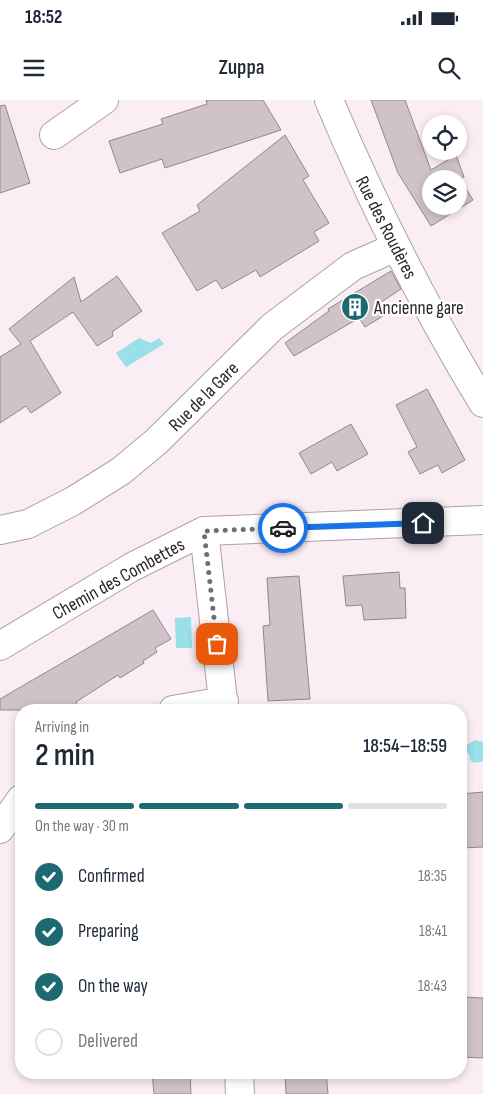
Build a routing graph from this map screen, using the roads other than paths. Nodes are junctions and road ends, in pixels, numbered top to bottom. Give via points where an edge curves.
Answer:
1 (104, 100) edge
2 (329, 100) edge
3 (54, 135) dead end
4 (396, 247) junction
5 (483, 403) edge
6 (483, 520) edge
7 (0, 530) edge
8 (204, 531) junction
9 (0, 646) edge
10 (224, 704) edge
11 (15, 808) edge
12 (0, 829) edge
13 (239, 1079) edge
14 (240, 1094) edge

1 - 3 street
2 - 4 street, Rue des Roudères via 363,182
4 - 5 street, Rue des Roudères
4 - 7 street, Rue de la Gare via 353,266 272,327 158,442 121,471 28,524
6 - 8 street, Chemin des Combettes
8 - 9 street, Chemin des Combettes via 132,567
8 - 10 street
11 - 12 street
13 - 14 street

